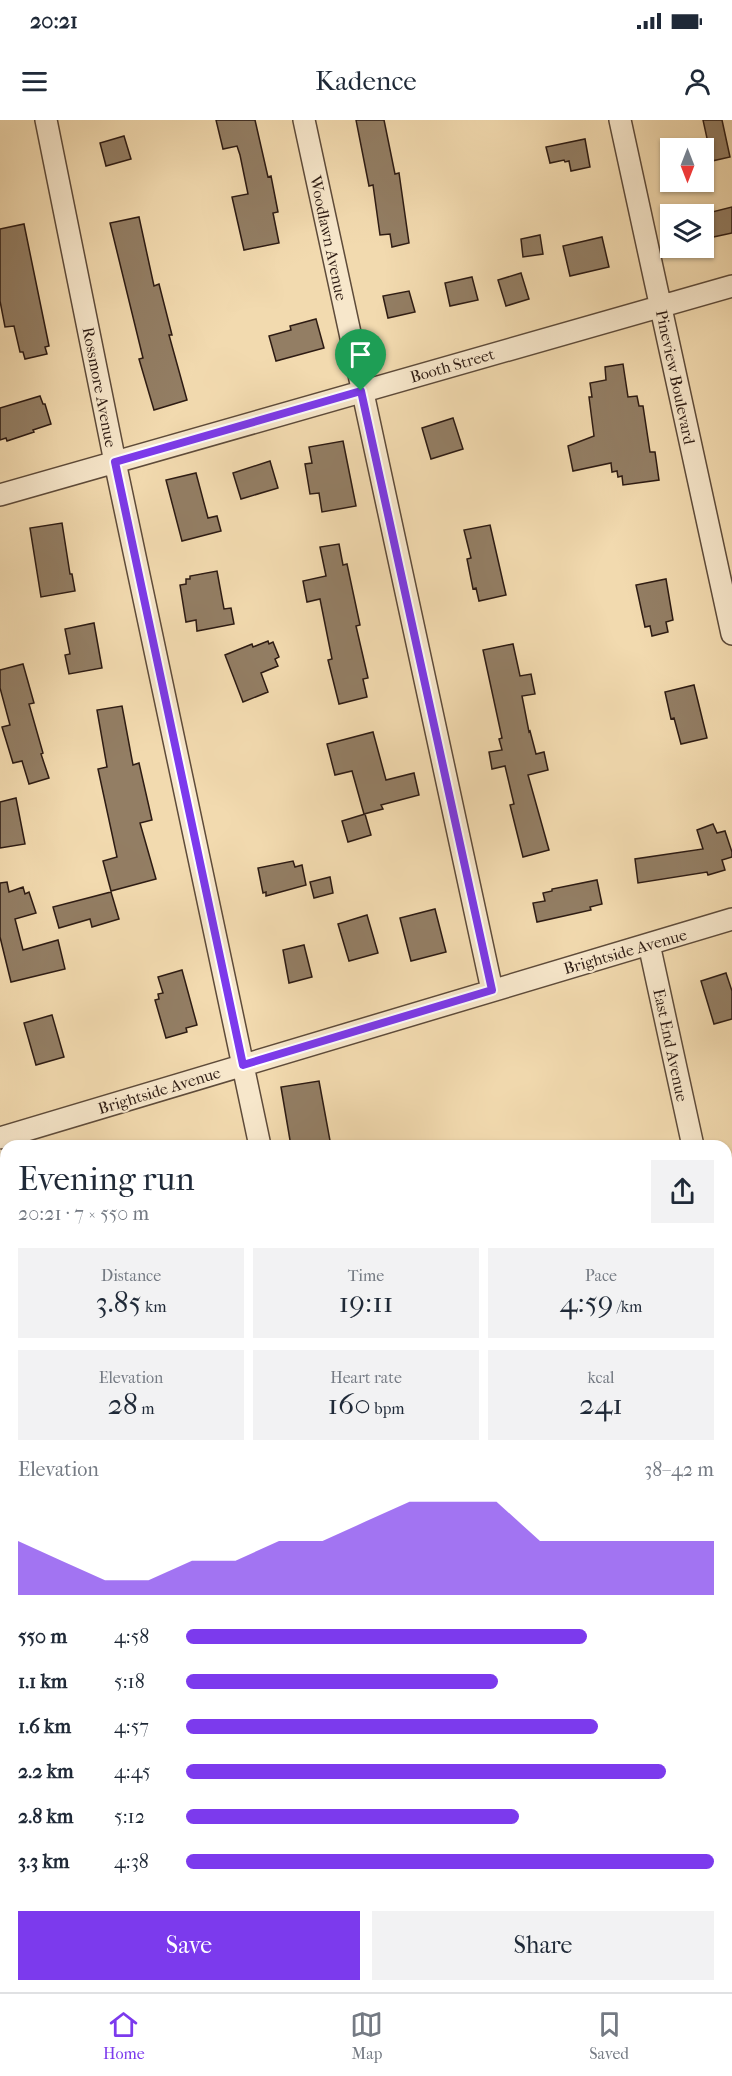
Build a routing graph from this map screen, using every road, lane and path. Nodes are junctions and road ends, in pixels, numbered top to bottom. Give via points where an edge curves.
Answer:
1 (46, 120) edge
2 (304, 120) edge
3 (620, 120) edge
4 (732, 286) edge
5 (661, 306) junction
6 (361, 391) junction
7 (115, 462) junction
8 (0, 495) edge
9 (732, 634) edge
10 (732, 919) edge
11 (649, 944) junction
12 (492, 990) junction
13 (243, 1065) junction
14 (0, 1138) edge
15 (259, 1140) edge
16 (692, 1140) edge

1 - 7 street, Rossmore Avenue
2 - 6 street, Woodlawn Avenue
3 - 5 street, Pineview Boulevard
4 - 5 street, Booth Street
5 - 6 street, Booth Street
5 - 9 street, Pineview Boulevard
6 - 7 street, Booth Street
6 - 12 street, Woodlawn Avenue
7 - 8 street, Booth Street
7 - 13 street, Rossmore Avenue
10 - 11 street, Brightside Avenue
11 - 12 street, Brightside Avenue
11 - 16 street, East End Avenue
12 - 13 street, Brightside Avenue
13 - 14 street, Brightside Avenue
13 - 15 street, Rossmore Avenue

